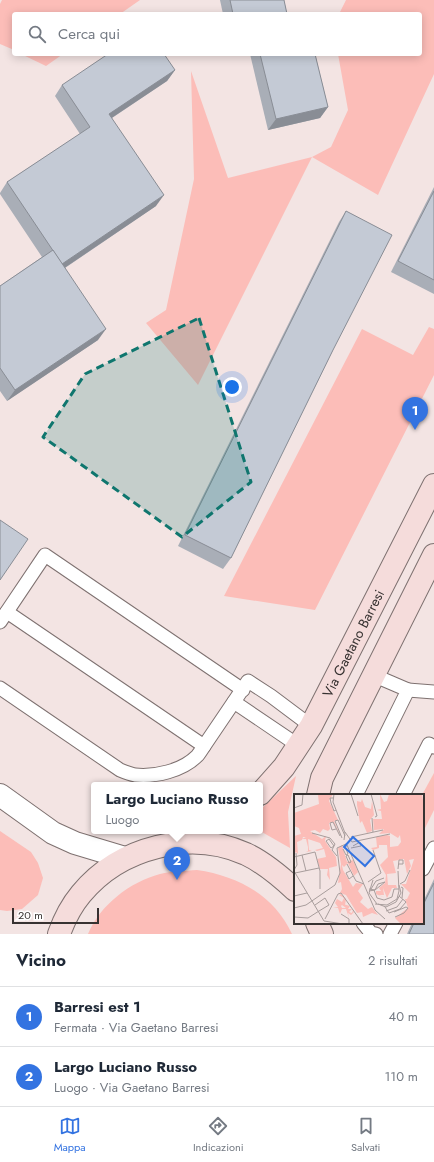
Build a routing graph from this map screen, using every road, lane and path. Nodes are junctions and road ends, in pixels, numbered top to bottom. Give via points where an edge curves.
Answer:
1 (434, 485) edge
2 (434, 555) edge
3 (4, 617) edge
4 (373, 675) junction
5 (0, 688) edge
6 (243, 690) junction
7 (408, 690) junction
8 (434, 692) edge
9 (234, 702) junction
10 (311, 726) junction
11 (204, 746) junction
12 (299, 746) junction
13 (434, 747) edge
14 (263, 791) edge
15 (318, 794) edge
16 (356, 794) edge
17 (404, 794) edge
18 (0, 795) edge
19 (201, 834) edge
20 (184, 842) junction
21 (434, 848) edge
22 (125, 858) junction
23 (424, 867) edge
24 (294, 889) edge
25 (317, 924) edge
26 (364, 924) edge
27 (395, 924) edge
28 (59, 934) edge
29 (322, 934) edge
30 (376, 934) edge
31 (390, 934) edge

1 - 10 street, Via Gaetano Barresi
2 - 4 street
3 - 6 lane via 45,555
3 - 11 lane
4 - 7 lane
4 - 15 street via 322,778
5 - 11 lane via 120,770 134,775 150,775 184,765 196,757
6 - 9 lane
6 - 10 lane via 248,682
7 - 8 lane
7 - 16 lane
9 - 11 lane
9 - 12 lane
10 - 12 street, Via Gaetano Barresi
12 - 14 street, Via Gaetano Barresi
13 - 17 lane via 429,744
18 - 22 street via 53,832 76,843
19 - 20 street
20 - 22 street via 154,847
20 - 24 street via 215,845 246,854 274,870
21 - 23 lane
22 - 28 street via 101,874 80,894
25 - 29 street
26 - 30 lane via 371,933
27 - 31 lane

